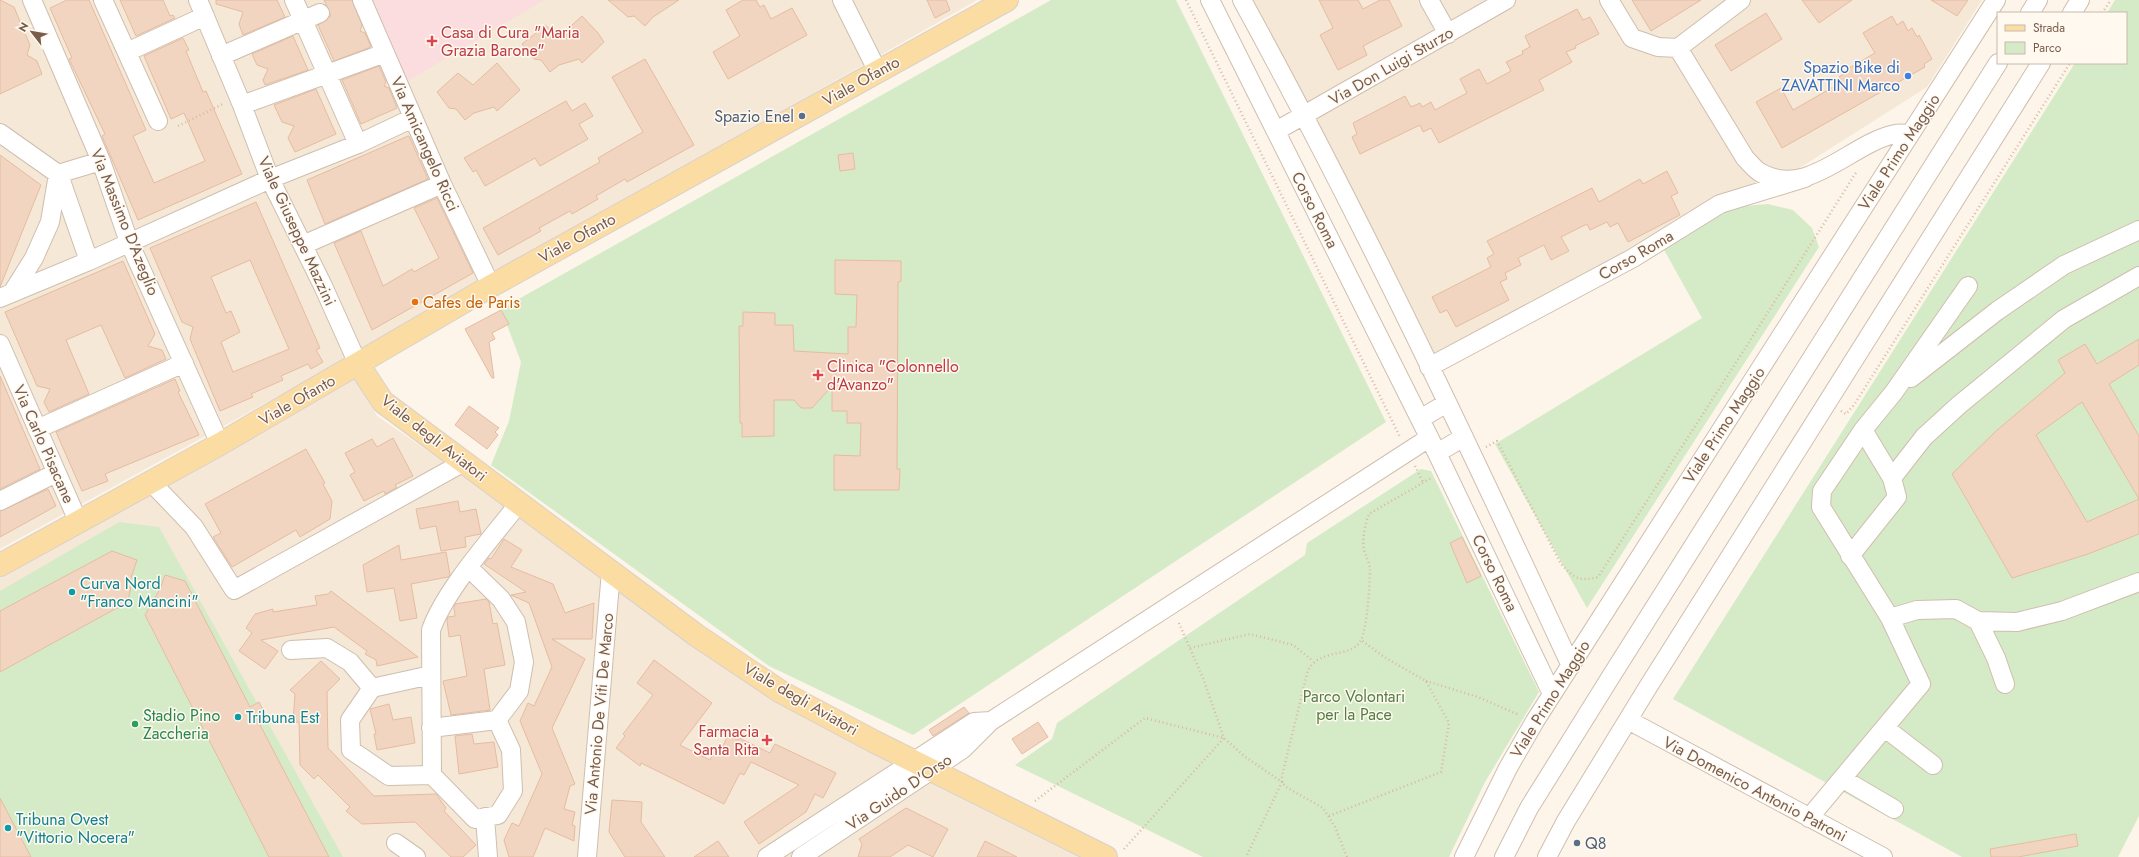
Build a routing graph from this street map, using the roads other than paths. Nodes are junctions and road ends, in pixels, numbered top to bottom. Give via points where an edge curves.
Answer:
1 (32, 0) edge
2 (103, 0) edge
3 (294, 0) edge
4 (362, 0) edge
5 (842, 0) edge
6 (1007, 0) edge
7 (1210, 0) edge
8 (1242, 0) edge
9 (1429, 0) edge
10 (1506, 0) edge
11 (1609, 0) edge
12 (1996, 0) edge
13 (2038, 0) edge
14 (2080, 0) edge
15 (1736, 2) edge
16 (201, 8) edge
17 (320, 12) dead end
18 (2031, 12) edge
19 (2073, 12) edge
20 (303, 20) junction
21 (1448, 34) junction
22 (1678, 48) junction
23 (127, 52) junction
24 (384, 53) junction
25 (221, 56) junction
26 (1997, 64) edge
27 (2040, 64) edge
28 (878, 72) junction
29 (328, 75) junction
30 (240, 101) junction
31 (1305, 115) junction
32 (413, 118) junction
33 (158, 121) dead end
34 (1276, 131) junction
35 (0, 133) edge
36 (1910, 134) junction
37 (358, 144) junction
38 (101, 161) junction
39 (58, 174) junction
40 (270, 178) junction
41 (1805, 178) junction
42 (442, 184) junction
43 (2139, 230) edge
44 (129, 242) junction
45 (303, 245) junction
46 (90, 261) junction
47 (2139, 276) edge
48 (491, 286) junction
49 (1968, 286) dead end
50 (6, 295) edge
51 (1, 350) edge
52 (184, 363) junction
53 (358, 364) junction
54 (1429, 367) junction
55 (1894, 392) junction
56 (1447, 403) junction
57 (1420, 419) junction
58 (37, 429) junction
59 (1863, 430) junction
60 (1464, 437) junction
61 (220, 444) junction
62 (1433, 446) junction
63 (464, 462) junction
64 (56, 473) junction
65 (1892, 478) junction
66 (151, 482) junction
67 (0, 501) edge
68 (518, 503) junction
69 (78, 521) junction
70 (1850, 556) junction
71 (0, 565) edge
72 (469, 568) junction
73 (611, 571) junction
74 (2139, 582) edge
75 (1890, 618) junction
76 (1978, 622) junction
77 (291, 650) dead end
78 (1571, 666) junction
79 (431, 675) junction
80 (2005, 684) dead end
81 (372, 688) junction
82 (1552, 694) junction
83 (497, 720) junction
84 (1628, 720) junction
85 (431, 728) junction
86 (1885, 728) junction
87 (922, 765) junction
88 (1933, 765) dead end
89 (432, 775) junction
90 (1843, 779) junction
91 (1894, 809) dead end
92 (485, 817) junction
93 (1809, 818) junction
94 (396, 843) dead end
95 (788, 851) edge
96 (1103, 854) edge
97 (416, 857) edge
98 (488, 857) edge
99 (587, 857) edge
100 (767, 857) edge
101 (801, 857) edge
102 (1464, 857) edge
103 (1504, 857) edge
104 (1547, 857) edge
105 (1883, 857) edge

1 - 38 street, Via Massimo D'Azeglio
2 - 23 street
3 - 20 street
4 - 24 street, Via Amicangelo Ricci
5 - 28 street
6 - 28 main road, Viale Ofanto
7 - 34 street, Corso Roma
8 - 31 street, Corso Roma
9 - 21 street
10 - 21 street, Via Don Luigi Sturzo
11 - 22 street via 1632,38 1658,47
12 - 36 street, Viale Primo Maggio
13 - 18 street
14 - 19 street
15 - 22 street
16 - 23 street
16 - 25 street, Viale Giuseppe Mazzini
17 - 20 street
20 - 25 street
20 - 29 street
21 - 31 street, Via Don Luigi Sturzo
22 - 41 street via 1745,158 1760,173 1780,179
23 - 33 street
24 - 29 street
24 - 32 street, Via Amicangelo Ricci
25 - 30 street, Viale Giuseppe Mazzini
26 - 103 street via 1529,808
27 - 84 street
28 - 48 main road, Viale Ofanto
29 - 30 street
29 - 37 street
30 - 40 street, Viale Giuseppe Mazzini
31 - 34 street, Via Don Luigi Sturzo
31 - 54 street, Corso Roma
32 - 37 street
32 - 42 street, Via Amicangelo Ricci
34 - 57 street, Corso Roma
35 - 39 street
36 - 41 street via 1896,134 1879,140
36 - 78 street, Viale Primo Maggio
37 - 40 street
38 - 39 street
38 - 44 street, Via Massimo D'Azeglio
39 - 46 street
39 - 50 street via 50,222 34,258
40 - 44 street
40 - 45 street, Viale Giuseppe Mazzini
41 - 54 street, Corso Roma via 1720,204 1633,258
42 - 45 street
42 - 48 street, Via Amicangelo Ricci
43 - 55 street via 2064,265 1997,311
44 - 46 street
44 - 52 street, Via Massimo D'Azeglio
45 - 53 street, Viale Giuseppe Mazzini
46 - 50 street
47 - 65 street via 2057,324 1924,437
48 - 53 main road, Viale Ofanto
49 - 55 street
51 - 58 street, Via Carlo Pisacane
52 - 58 street
52 - 61 street, Via Massimo D'Azeglio
53 - 61 main road, Viale Ofanto
53 - 63 main road, Viale degli Aviatori via 383,402
54 - 56 street, Corso Roma
55 - 59 street
56 - 57 street
56 - 60 street, Corso Roma
57 - 62 street, Corso Roma
58 - 64 street, Via Carlo Pisacane
59 - 65 street
59 - 70 street via 1822,491 1820,508
60 - 62 street
60 - 78 street, Corso Roma
61 - 66 main road, Viale Ofanto
62 - 82 street, Corso Roma
62 - 87 street via 1407,452 992,721 974,722
63 - 66 street via 234,590 194,527
63 - 68 main road, Viale degli Aviatori
64 - 67 street
64 - 69 street, Via Carlo Pisacane
65 - 70 street via 1897,497
66 - 69 main road, Viale Ofanto
68 - 72 street
68 - 73 main road, Viale degli Aviatori
69 - 71 main road, Viale Ofanto
70 - 75 street
72 - 79 street via 437,614 431,630
72 - 83 street via 501,600 516,622 524,662 519,691
73 - 87 main road, Viale degli Aviatori via 696,635 781,692
73 - 99 street, Via Antonio De Viti De Marco
74 - 76 street via 2062,611 2016,622
75 - 76 street via 1917,610 1956,609
75 - 86 street via 1921,684
76 - 80 street via 1996,658
77 - 81 street via 327,648 350,662
78 - 82 street, Viale Primo Maggio
79 - 81 street
79 - 85 street
81 - 89 street via 350,720 351,750 389,776
82 - 102 street, Viale Primo Maggio via 1508,768
83 - 85 street
83 - 92 street via 511,750 513,791 498,815
84 - 93 street, Via Domenico Antonio Patroni
84 - 104 street
85 - 89 street
86 - 88 street
86 - 90 street
87 - 95 street, Via Guido D'Orso
87 - 96 main road, Viale degli Aviatori
87 - 101 street, Via Guido D'Orso
89 - 92 street via 475,819
90 - 91 street
90 - 93 street
92 - 98 street
93 - 105 street, Via Domenico Antonio Patroni
94 - 97 street
95 - 100 street, Via Guido D'Orso

